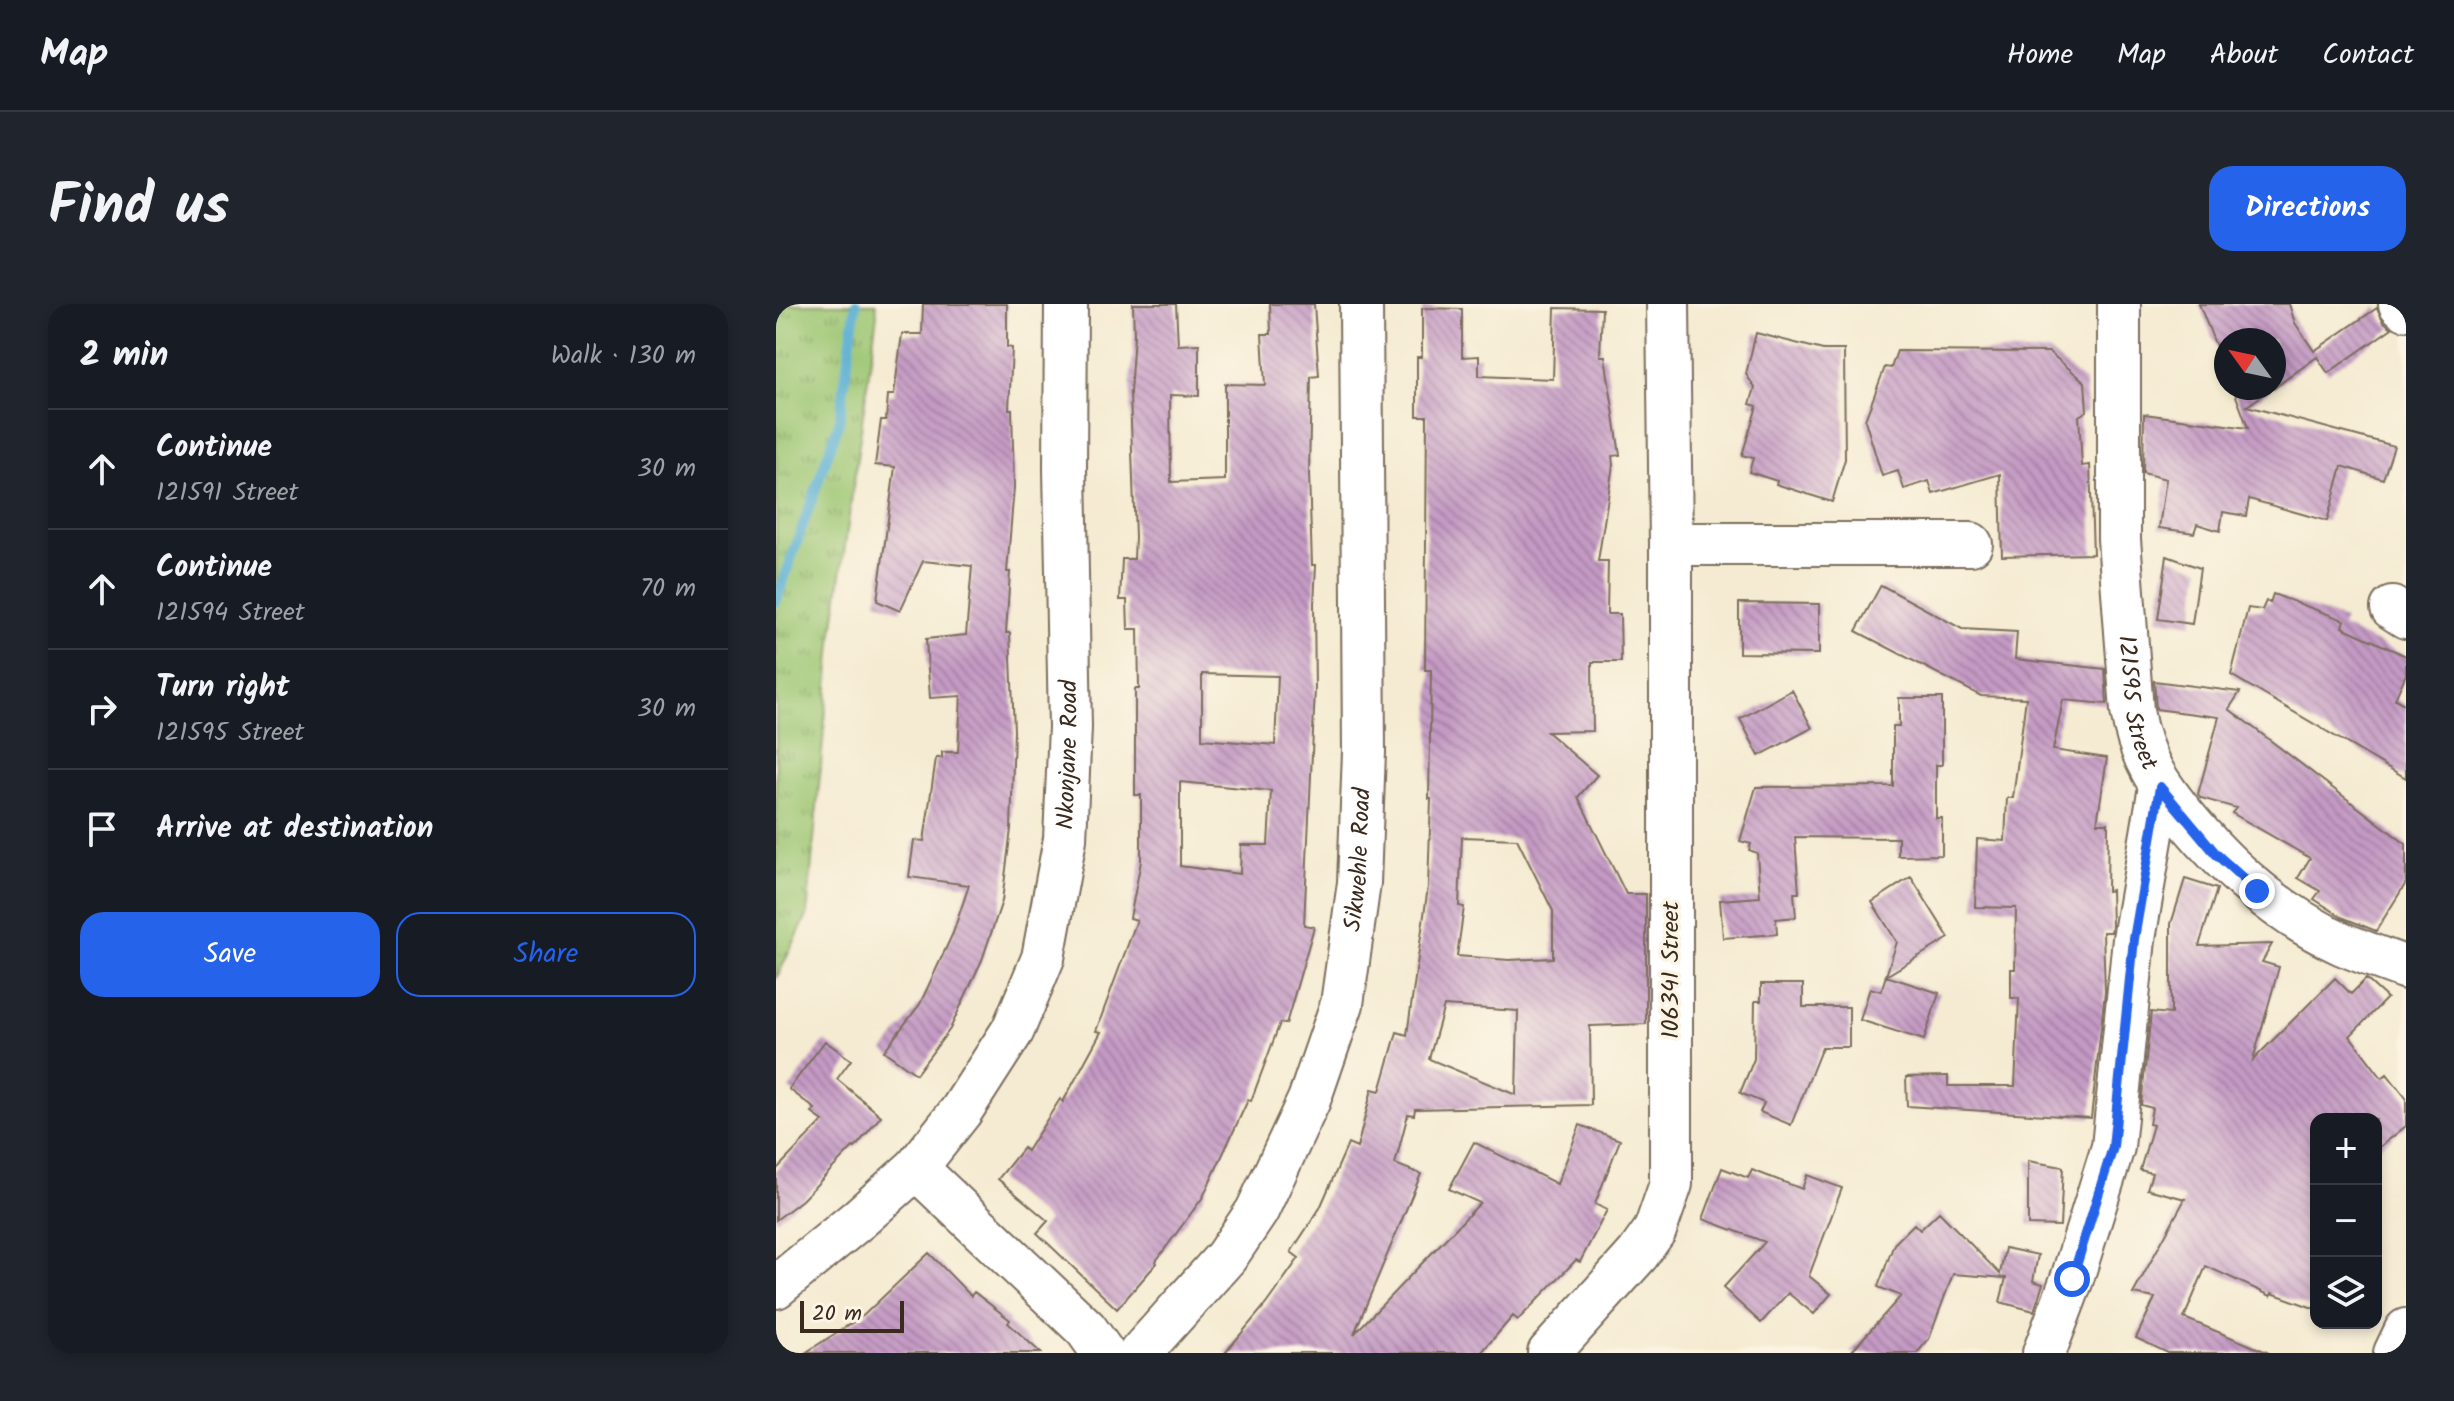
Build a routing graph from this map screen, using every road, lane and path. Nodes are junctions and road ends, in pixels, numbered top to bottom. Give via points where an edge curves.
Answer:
1 (1066, 304) edge
2 (1361, 304) edge
3 (1668, 304) edge
4 (2119, 304) edge
5 (2400, 304) edge
6 (2406, 309) edge
7 (1671, 544) junction
8 (1971, 544) dead end
9 (2160, 787) junction
10 (2406, 968) edge
11 (916, 1168) junction
12 (776, 1287) edge
13 (2406, 1330) edge
14 (1103, 1353) edge
15 (1140, 1353) edge
16 (1549, 1353) edge
17 (2044, 1353) edge
18 (2395, 1353) edge

1 - 11 street, Nkonjane Road via 1070,727 1065,839 1043,958 1013,1030 961,1111
2 - 15 street, Sikwehle Road via 1364,752 1359,883 1342,1004 1309,1100 1257,1211 1226,1257
3 - 7 street, 106341 Street
4 - 9 street, 121595 Street via 2119,539 2126,652 2136,733
5 - 6 street
7 - 8 street
7 - 16 street, 106341 Street via 1671,1184 1655,1230 1638,1254
9 - 10 street, 121595 Street via 2216,854 2257,891 2341,943
9 - 17 street via 2134,939 2113,1147
11 - 12 street, Nkonjane Road
11 - 14 street via 1086,1329
13 - 18 street

